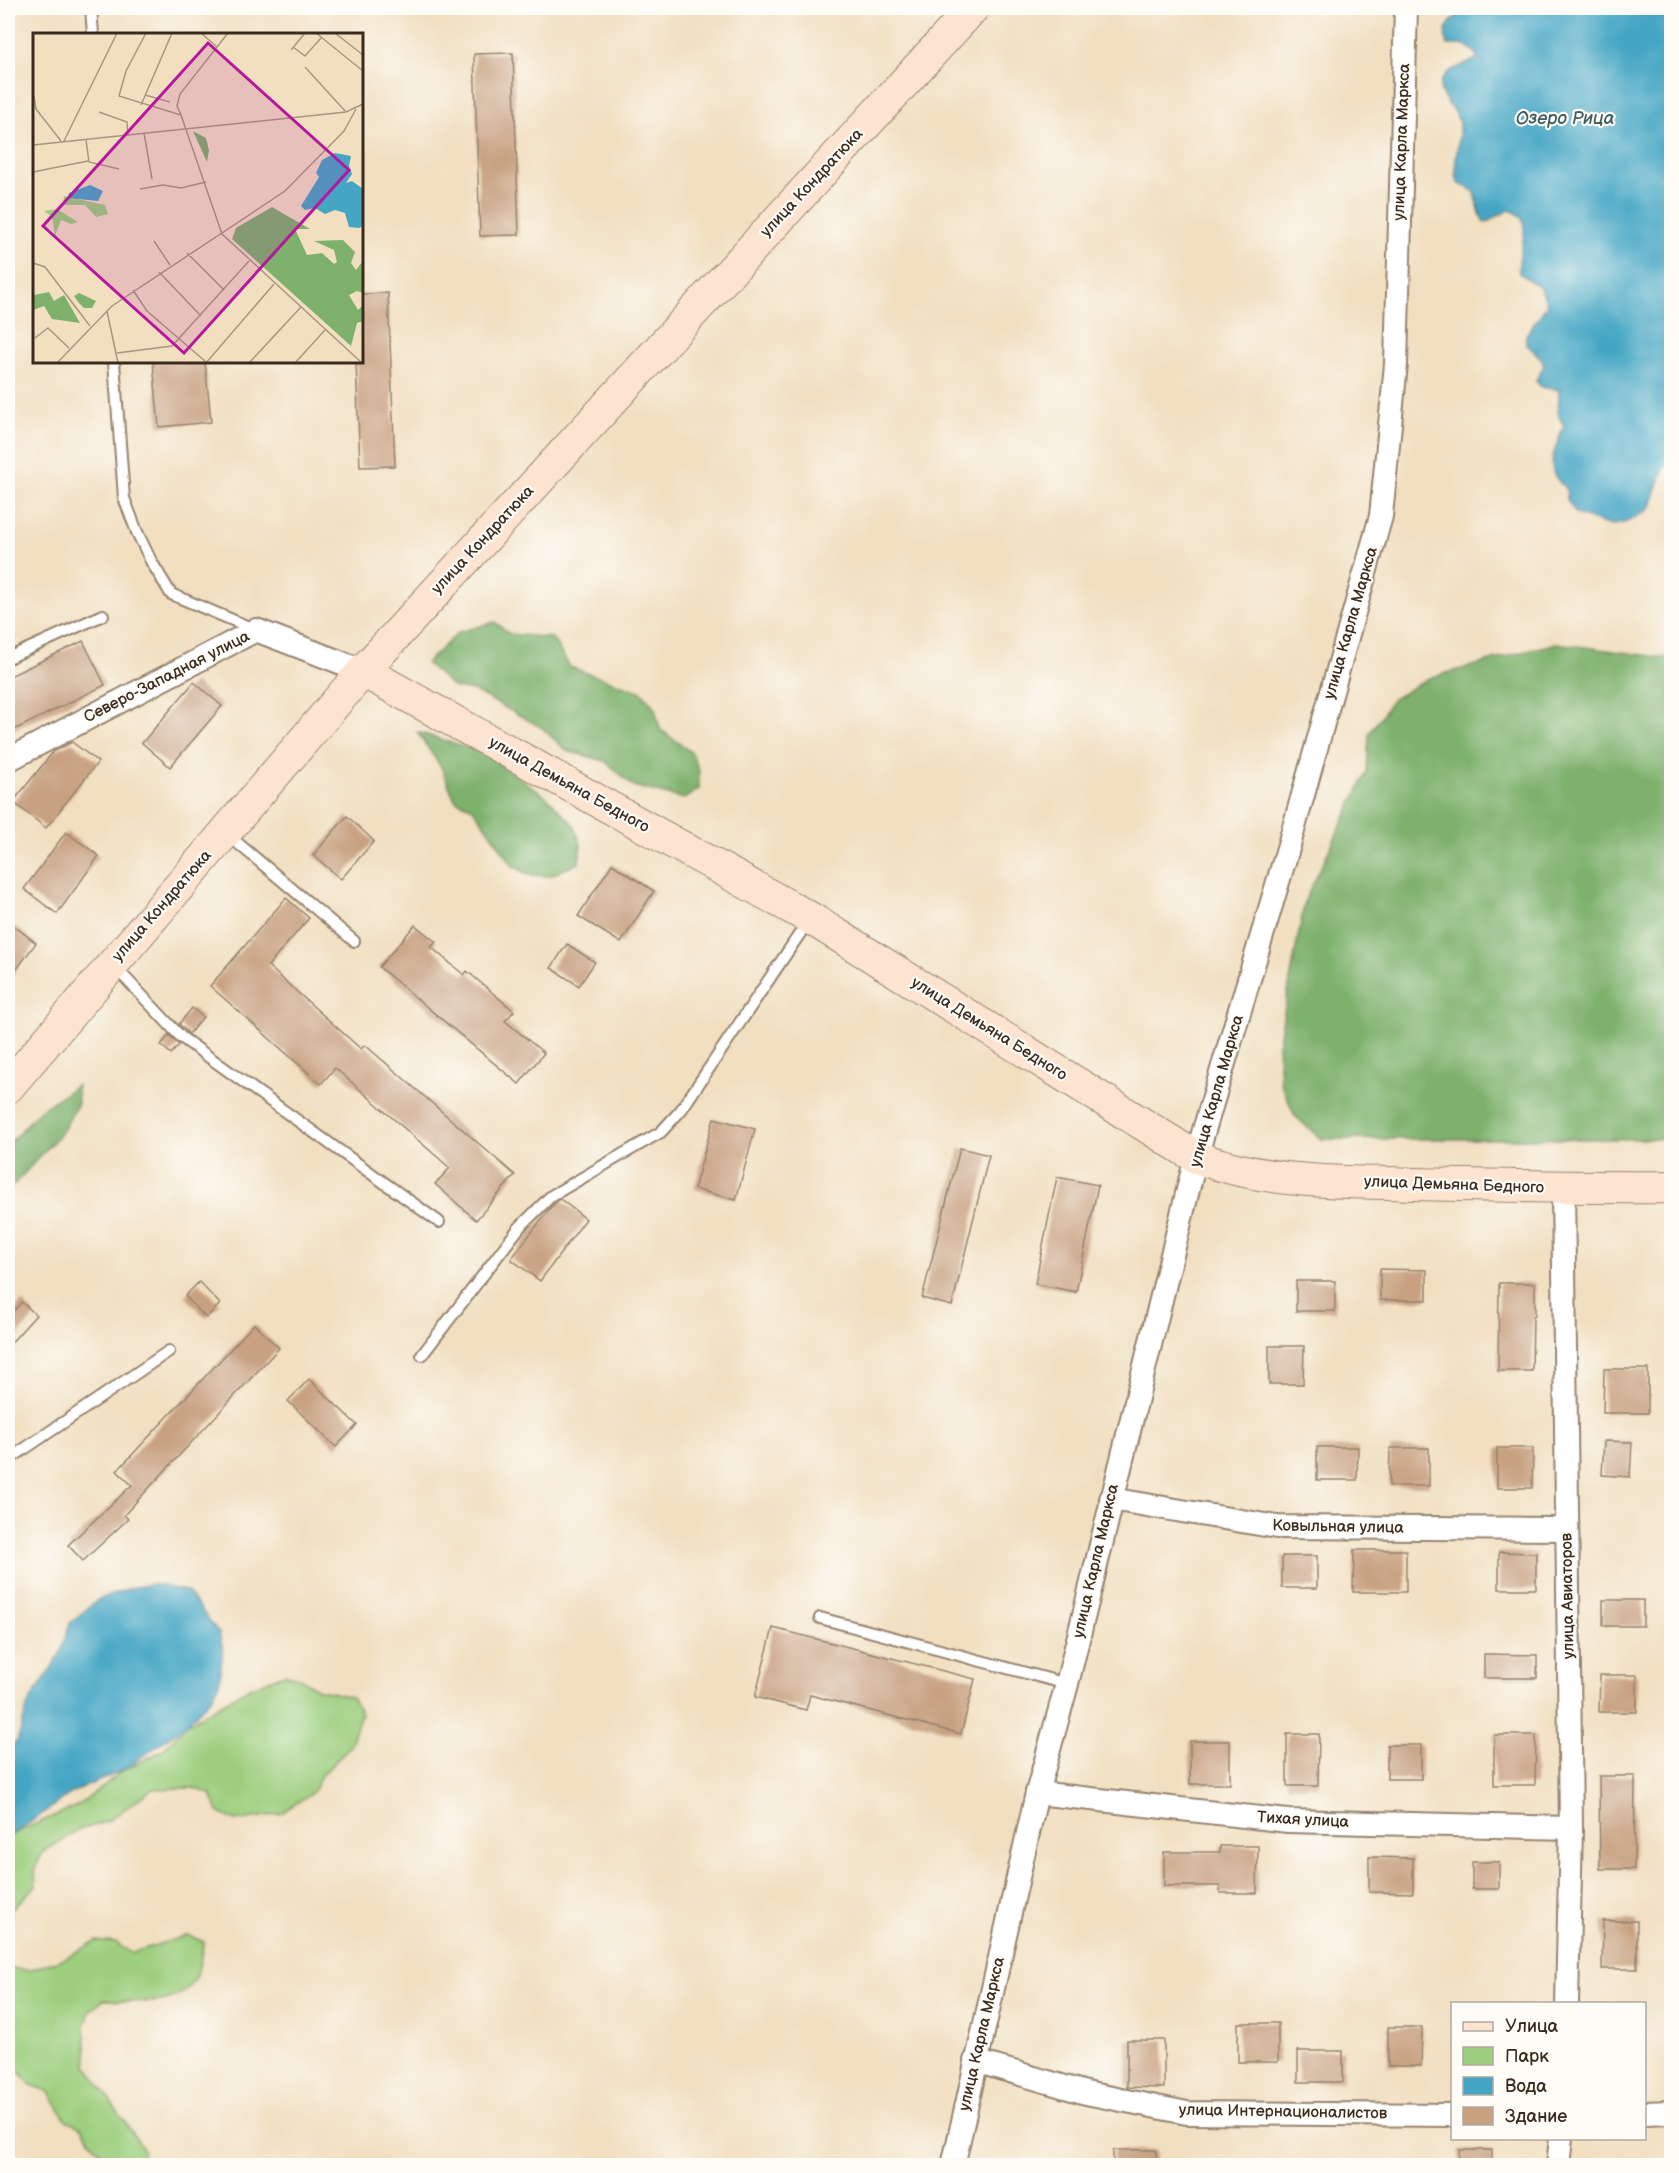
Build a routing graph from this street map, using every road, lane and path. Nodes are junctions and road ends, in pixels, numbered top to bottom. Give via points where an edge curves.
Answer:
1 (91, 8) edge
2 (973, 8) edge
3 (1406, 8) edge
4 (93, 33) edge
5 (114, 363) edge
6 (103, 615) dead end
7 (256, 630) junction
8 (8, 658) edge
9 (363, 670) junction
10 (8, 760) edge
11 (225, 833) junction
12 (810, 918) junction
13 (354, 941) dead end
14 (112, 964) junction
15 (11, 1076) edge
16 (1196, 1157) junction
17 (1671, 1187) edge
18 (1563, 1188) junction
19 (439, 1222) dead end
20 (169, 1350) dead end
21 (422, 1355) dead end
22 (8, 1460) edge
23 (1111, 1499) junction
24 (1567, 1529) junction
25 (820, 1618) dead end
26 (1067, 1684) junction
27 (1037, 1793) junction
28 (1571, 1828) junction
29 (1567, 2002) edge
30 (975, 2061) junction
31 (1671, 2112) edge
32 (1646, 2113) edge
33 (1451, 2115) edge
34 (1561, 2140) edge
35 (953, 2166) edge
36 (1558, 2166) edge

1 - 4 lane
2 - 9 street, улица Кондратюка
3 - 16 street, улица Карла Маркса via 1396,364 1381,516
5 - 7 lane via 124,498 151,561 171,594
6 - 8 lane
7 - 9 street, Северо-Западная улица
7 - 10 street, Северо-Западная улица
9 - 11 street, улица Кондратюка
9 - 12 street, улица Демьяна Бедного
11 - 13 lane
11 - 14 street, улица Кондратюка
12 - 16 street, улица Демьяна Бедного
12 - 21 lane via 681,1110 661,1132 551,1196 519,1228
14 - 15 street, улица Кондратюка
14 - 19 lane via 181,1037
16 - 18 street, улица Демьяна Бедного via 1227,1168 1291,1180
16 - 23 street, улица Карла Маркса
17 - 18 street, улица Демьяна Бедного
18 - 24 street, улица Авиаторов
20 - 22 lane
23 - 24 street, Ковыльная улица via 1277,1527
23 - 26 street, улица Карла Маркса
24 - 28 street, улица Авиаторов
25 - 26 lane
26 - 27 street, улица Карла Маркса
27 - 28 street, Тихая улица via 1288,1821
27 - 30 street, улица Карла Маркса
28 - 29 street, улица Авиаторов
30 - 33 street, улица Интернационалистов via 1086,2093 1187,2113
30 - 35 street, улица Карла Маркса
31 - 32 street
34 - 36 street

